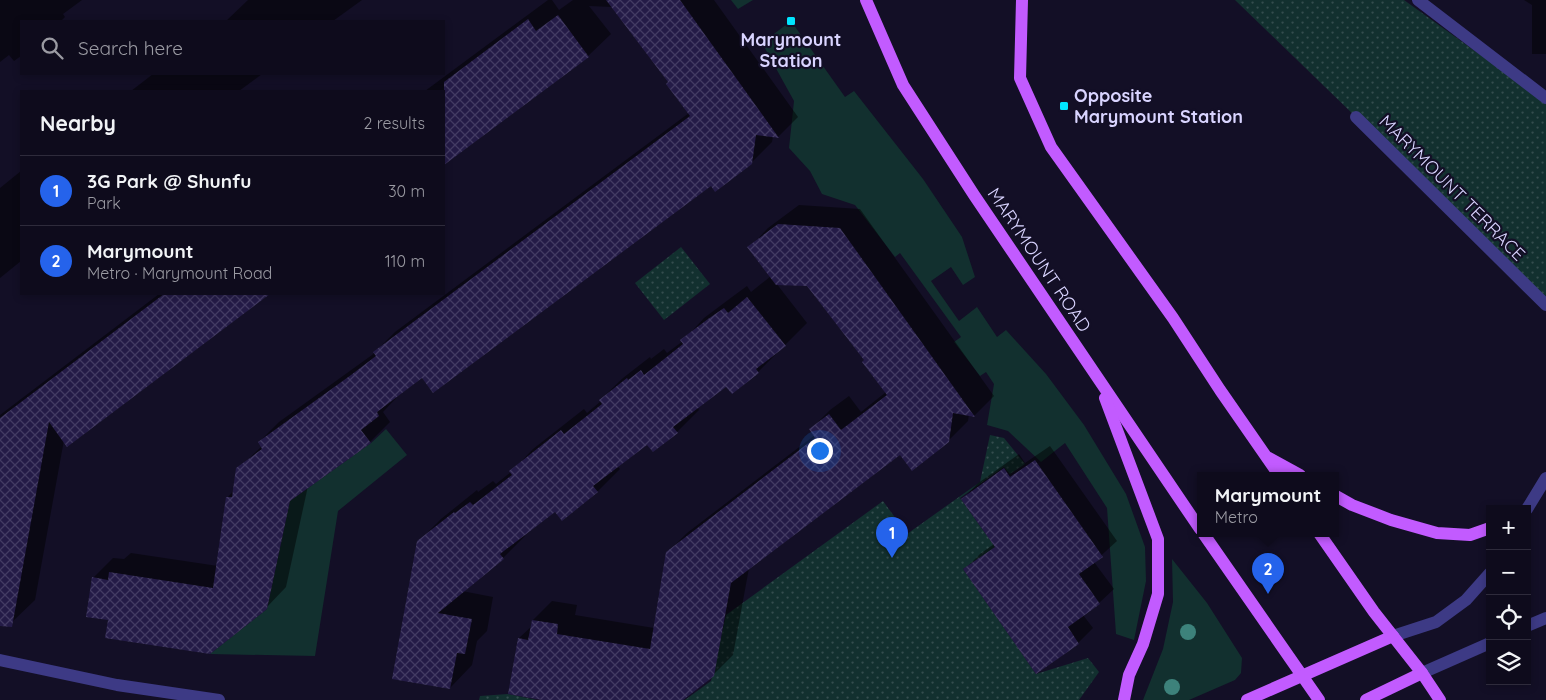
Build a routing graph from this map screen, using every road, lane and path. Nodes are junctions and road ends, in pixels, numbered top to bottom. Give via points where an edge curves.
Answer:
1 (866, 0) edge
2 (1022, 0) edge
3 (1418, 0) edge
4 (1546, 98) edge
5 (1356, 116) dead end
6 (1546, 305) edge
7 (1098, 379) junction
8 (1265, 455) junction
9 (1277, 472) edge
10 (1295, 472) edge
11 (1546, 478) edge
12 (1339, 498) edge
13 (1529, 505) edge
14 (1197, 525) edge
15 (1486, 529) edge
16 (1206, 537) edge
17 (1322, 537) edge
18 (1486, 578) edge
19 (1546, 618) edge
20 (1531, 624) edge
21 (1394, 636) junction
22 (1486, 645) edge
23 (0, 660) edge
24 (1422, 673) junction
25 (1302, 676) junction
26 (219, 700) edge
27 (1124, 700) edge
28 (1247, 700) edge
29 (1319, 700) edge
30 (1366, 700) edge
31 (1440, 700) edge

1 - 7 main road, MARYMOUNT ROAD via 903,85
2 - 8 main road via 1020,78 1051,147 1173,318
3 - 4 street
5 - 6 street, MARYMOUNT TERRACE
7 - 14 main road, MARYMOUNT ROAD
7 - 27 main road via 1158,539 1158,594 1143,644 1129,675
8 - 9 main road
8 - 10 main road
11 - 13 street
12 - 15 main road via 1391,520 1437,533 1470,535
16 - 25 main road
17 - 21 main road
18 - 21 street via 1466,600 1436,622
19 - 20 street
21 - 24 main road
21 - 25 main road
22 - 24 street
23 - 26 street via 116,685
24 - 30 main road
24 - 31 main road
25 - 28 main road
25 - 29 main road

